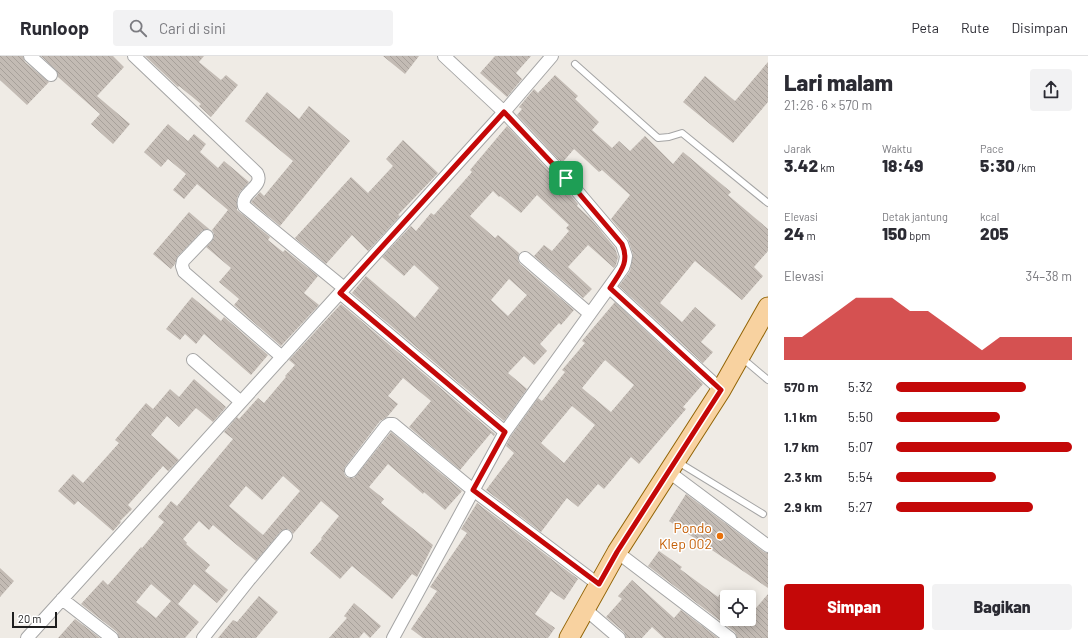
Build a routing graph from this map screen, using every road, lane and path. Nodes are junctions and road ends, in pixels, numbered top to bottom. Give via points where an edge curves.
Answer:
1 (30, 56) edge
2 (134, 56) edge
3 (444, 56) edge
4 (552, 56) edge
5 (575, 64) dead end
6 (51, 75) dead end
7 (504, 112) junction
8 (768, 203) edge
9 (207, 236) dead end
10 (525, 258) dead end
11 (610, 288) junction
12 (342, 291) junction
13 (768, 307) edge
14 (590, 314) junction
15 (282, 357) junction
16 (740, 357) junction
17 (193, 360) dead end
18 (768, 380) edge
19 (721, 390) junction
20 (241, 402) junction
21 (505, 432) junction
22 (673, 466) junction
23 (351, 471) dead end
24 (473, 490) junction
25 (763, 514) dead end
26 (286, 536) dead end
27 (768, 546) edge
28 (617, 552) junction
29 (599, 584) junction
30 (62, 599) junction
31 (585, 609) junction
32 (27, 638) edge
33 (112, 638) edge
34 (203, 638) edge
35 (393, 638) edge
36 (569, 638) edge
37 (619, 638) edge
38 (730, 638) edge

1 - 6 street
2 - 12 street via 257,173 258,183 245,197 244,206
3 - 7 street
4 - 7 street
5 - 8 lane via 658,138 682,133
7 - 11 street via 566,178 622,244 625,249 625,262
7 - 12 street
9 - 15 street via 183,261 182,269
10 - 14 street
11 - 14 street
11 - 19 street
12 - 15 street
12 - 21 street
13 - 16 main road
14 - 21 street
15 - 20 street
16 - 18 lane
16 - 19 main road
17 - 20 street
19 - 22 main road
20 - 30 street
21 - 24 street
22 - 25 lane
22 - 27 street
22 - 28 main road
23 - 24 street via 386,426 393,424
24 - 29 street
24 - 35 street
26 - 34 street
28 - 29 main road
28 - 38 street
29 - 31 main road
30 - 32 street
30 - 33 street
31 - 36 main road
31 - 37 street

